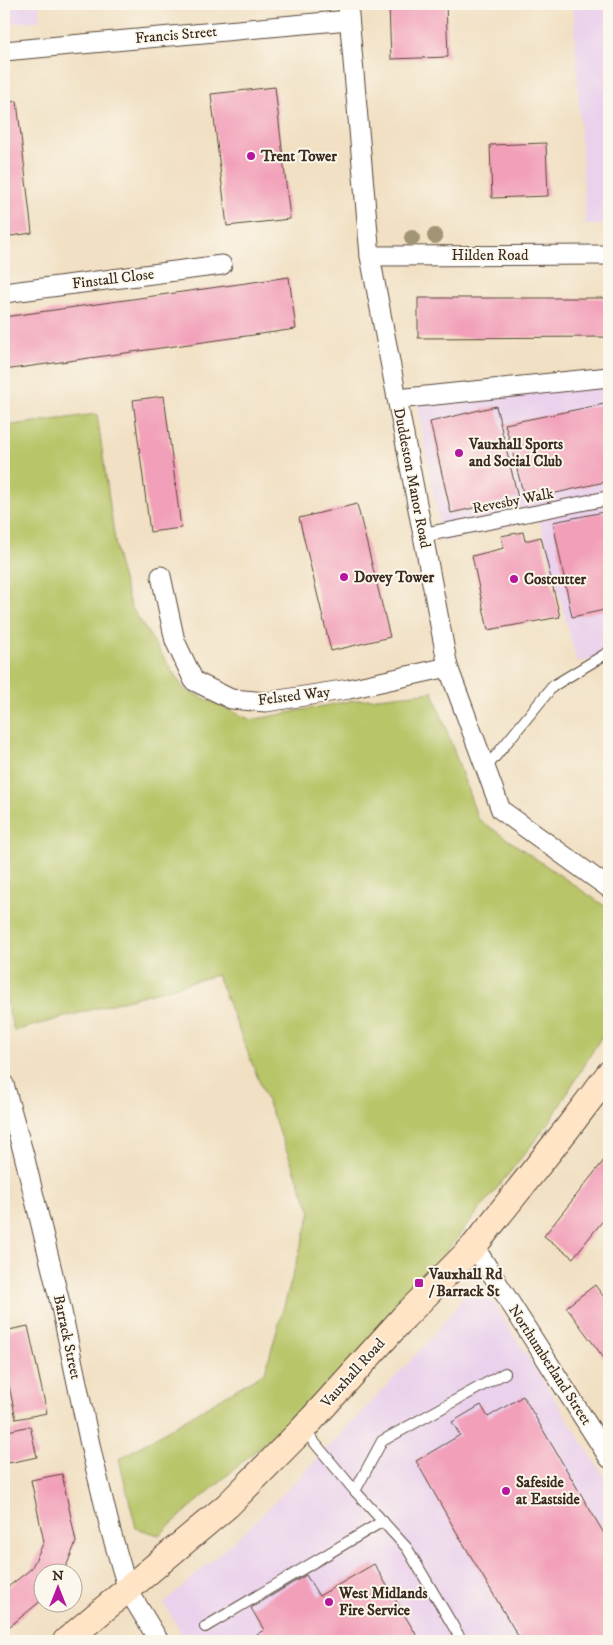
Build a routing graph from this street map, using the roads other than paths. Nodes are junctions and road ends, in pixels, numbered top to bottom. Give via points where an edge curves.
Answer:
1 (348, 12) edge
2 (4, 51) edge
3 (609, 254) edge
4 (370, 256) junction
5 (222, 265) dead end
6 (4, 293) edge
7 (609, 377) edge
8 (397, 399) junction
9 (609, 498) edge
10 (423, 535) junction
11 (160, 576) dead end
12 (609, 652) edge
13 (448, 667) junction
14 (485, 769) junction
15 (609, 888) edge
16 (609, 1074) edge
17 (4, 1084) edge
18 (474, 1246) junction
19 (505, 1373) dead end
20 (303, 1429) junction
21 (609, 1458) edge
22 (355, 1491) junction
23 (383, 1521) junction
24 (128, 1590) junction
25 (205, 1627) dead end
26 (66, 1641) edge
27 (159, 1641) edge
28 (462, 1641) edge

1 - 2 street, Francis Street
1 - 4 street, Duddeston Manor Road
3 - 4 street, Hilden Road
4 - 8 street, Duddeston Manor Road
5 - 6 street, Finstall Close
7 - 8 street
8 - 10 street, Duddeston Manor Road
9 - 10 street, Revesby Walk
10 - 13 street, Duddeston Manor Road
11 - 13 street, Felsted Way via 175,641 194,681 231,699 266,702 348,689
12 - 14 lane via 553,686
13 - 14 street, Duddeston Manor Road
14 - 15 street, Duddeston Manor Road via 501,810
16 - 18 main road, Vauxhall Road
17 - 24 street, Barrack Street
18 - 20 main road, Vauxhall Road via 404,1317
18 - 21 street, Northumberland Street
19 - 22 lane via 382,1441
20 - 22 lane
20 - 24 main road, Vauxhall Road via 228,1505
22 - 23 lane
23 - 25 lane
23 - 28 lane via 407,1548
24 - 26 main road, Vauxhall Road
24 - 27 street, Barrack Street

